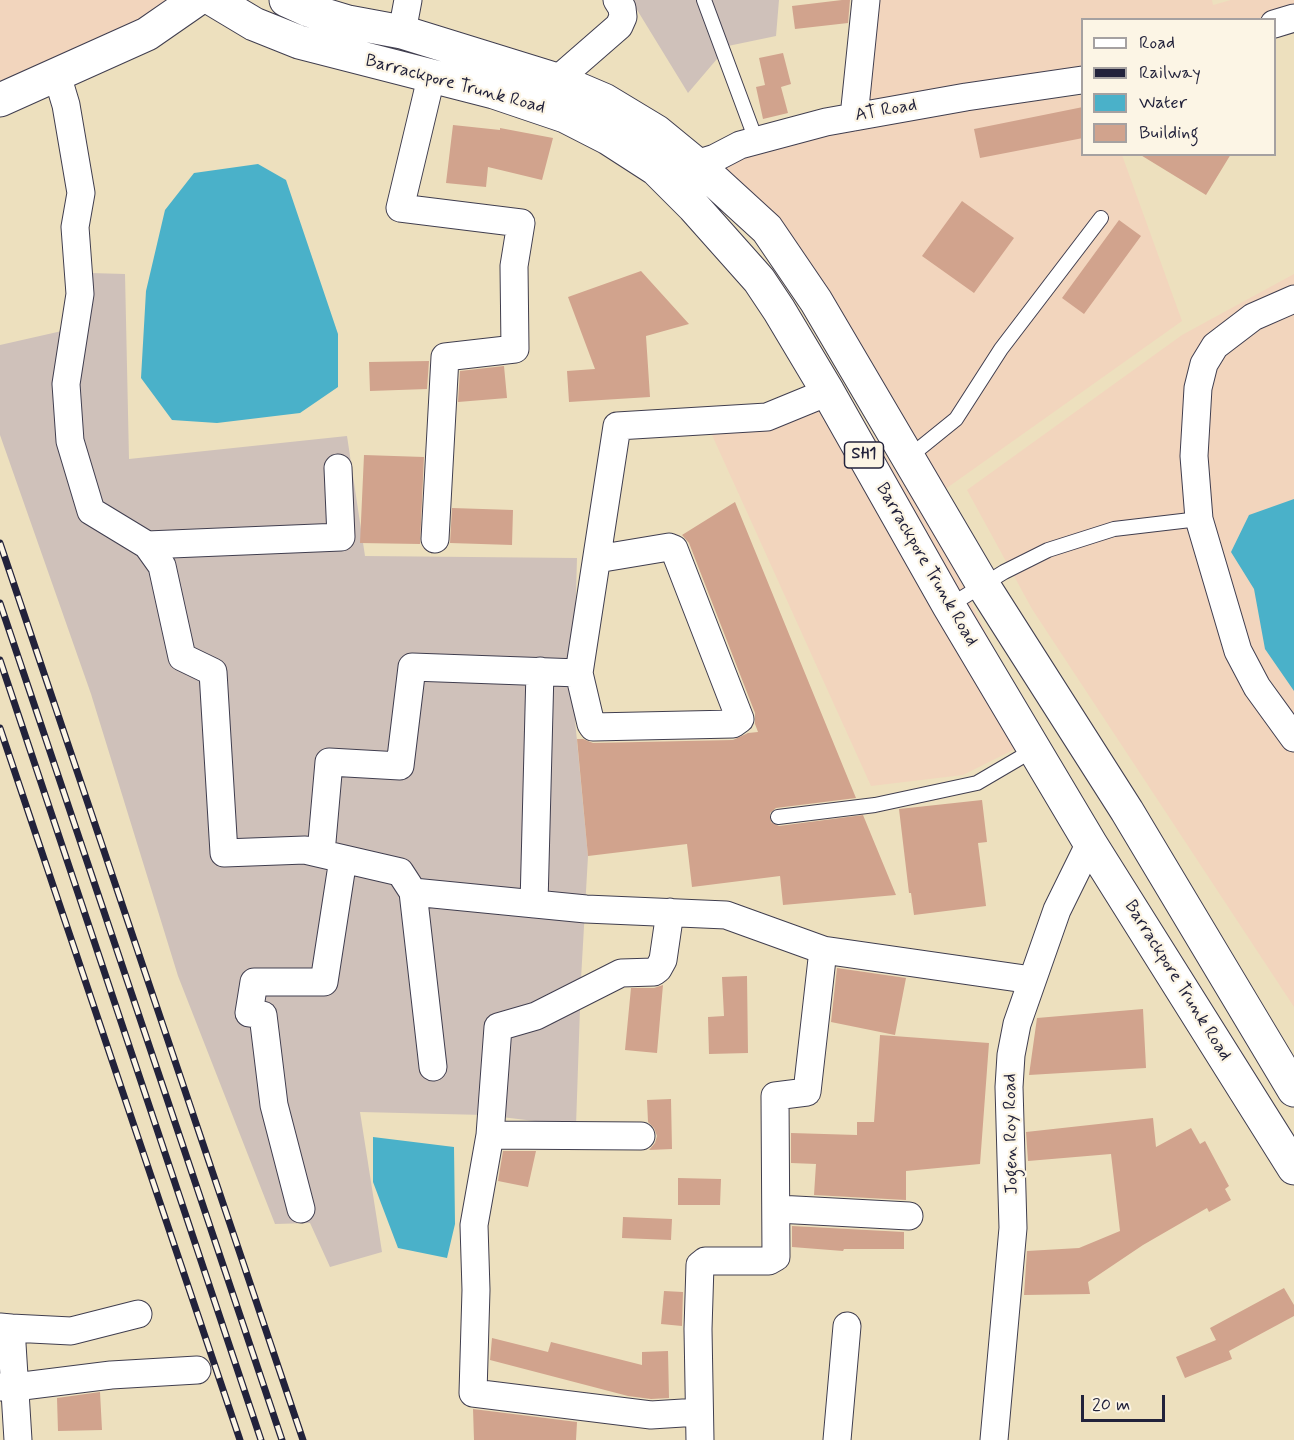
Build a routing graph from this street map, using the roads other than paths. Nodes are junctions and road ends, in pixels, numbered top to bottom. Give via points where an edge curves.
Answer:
1 (196, 0) edge
2 (214, 0) edge
3 (286, 0) edge
4 (408, 0) edge
5 (617, 0) edge
6 (704, 0) edge
7 (866, 0) edge
8 (1294, 18) edge
9 (1276, 24) edge
10 (402, 32) junction
11 (57, 75) junction
12 (431, 78) junction
13 (557, 80) junction
14 (1081, 80) edge
15 (0, 100) edge
16 (854, 117) junction
17 (756, 140) junction
18 (696, 164) junction
19 (1101, 218) dead end
20 (1294, 299) edge
21 (828, 392) junction
22 (909, 457) junction
23 (338, 468) dead end
24 (1199, 519) junction
25 (435, 539) dead end
26 (147, 545) junction
27 (597, 559) junction
28 (983, 585) junction
29 (949, 606) junction
30 (540, 671) junction
31 (579, 673) junction
32 (1294, 738) edge
33 (1035, 749) junction
34 (778, 817) dead end
35 (1090, 843) junction
36 (332, 856) junction
37 (413, 892) junction
38 (534, 904) junction
39 (670, 912) junction
40 (823, 950) junction
41 (1032, 981) junction
42 (433, 1067) dead end
43 (1294, 1090) edge
44 (490, 1135) junction
45 (641, 1136) dead end
46 (1294, 1168) edge
47 (301, 1209) dead end
48 (777, 1209) junction
49 (909, 1216) dead end
50 (138, 1314) dead end
51 (847, 1326) dead end
52 (6, 1327) edge
53 (197, 1370) dead end
54 (8, 1387) edge
55 (699, 1412) junction
56 (12, 1434) edge
57 (700, 1440) edge
58 (837, 1440) edge
59 (994, 1440) edge

1 - 11 main road via 147,34
2 - 12 main road, Barrackpore Trunk Road / SH1 via 254,24 299,42
3 - 10 main road, Barrackpore Trunk Road / SH1 via 348,22
4 - 10 street
5 - 13 street via 623,17 619,26
6 - 17 lane
7 - 16 street
8 - 9 street
10 - 13 main road, Barrackpore Trunk Road / SH1
11 - 15 main road
11 - 26 street via 81,193 75,227 80,294 66,384 70,441 91,511
12 - 21 main road, Barrackpore Trunk Road / SH1 via 494,92 565,116 656,169 759,280
12 - 25 street via 400,208 521,223 514,266 516,349 445,357
13 - 18 main road, Barrackpore Trunk Road / SH1 via 632,115
14 - 16 street, AT Road
16 - 17 street, AT Road
17 - 18 street, AT Road
18 - 22 main road, Barrackpore Trunk Road / SH1 via 771,235 816,301
19 - 22 lane via 1001,349 956,419
20 - 24 street via 1253,317 1215,346 1204,363 1194,423
21 - 27 street via 767,417 617,426
21 - 29 main road, Barrackpore Trunk Road / SH1
22 - 28 main road, Barrackpore Trunk Road / SH1
23 - 26 street via 341,537
24 - 28 lane via 1114,529 1048,550
24 - 32 street via 1238,651 1257,687
26 - 36 street via 162,566 182,657 213,672 224,853 305,850
27 - 31 street
27 - 31 street via 674,549 740,719 733,724 593,727
28 - 29 lane
28 - 43 main road, Barrackpore Trunk Road / SH1 via 1127,811
29 - 33 main road, Barrackpore Trunk Road / SH1
30 - 31 street
30 - 36 street via 412,667 400,766 329,762
30 - 38 street
33 - 34 lane via 977,783 875,805
33 - 35 main road, Barrackpore Trunk Road / SH1
35 - 41 street, Jogen Roy Road via 1057,910
35 - 46 main road, Barrackpore Trunk Road / SH1
36 - 37 street via 400,872
36 - 47 street via 324,982 254,982 249,1013 263,1015 274,1105
37 - 38 street
37 - 42 street
38 - 39 street
39 - 40 street via 726,915
39 - 44 street via 660,967 654,972 621,973 536,1016 498,1027
40 - 41 street
40 - 48 street via 807,1092 775,1096
41 - 59 street, Jogen Roy Road via 1011,1055 1013,1228
44 - 45 street
44 - 55 street via 474,1225 477,1290 473,1393 651,1414
48 - 49 street
48 - 55 street via 775,1259 705,1261 700,1265
50 - 52 street via 71,1331
51 - 58 street
52 - 54 street
53 - 54 street
54 - 56 street
55 - 57 street

